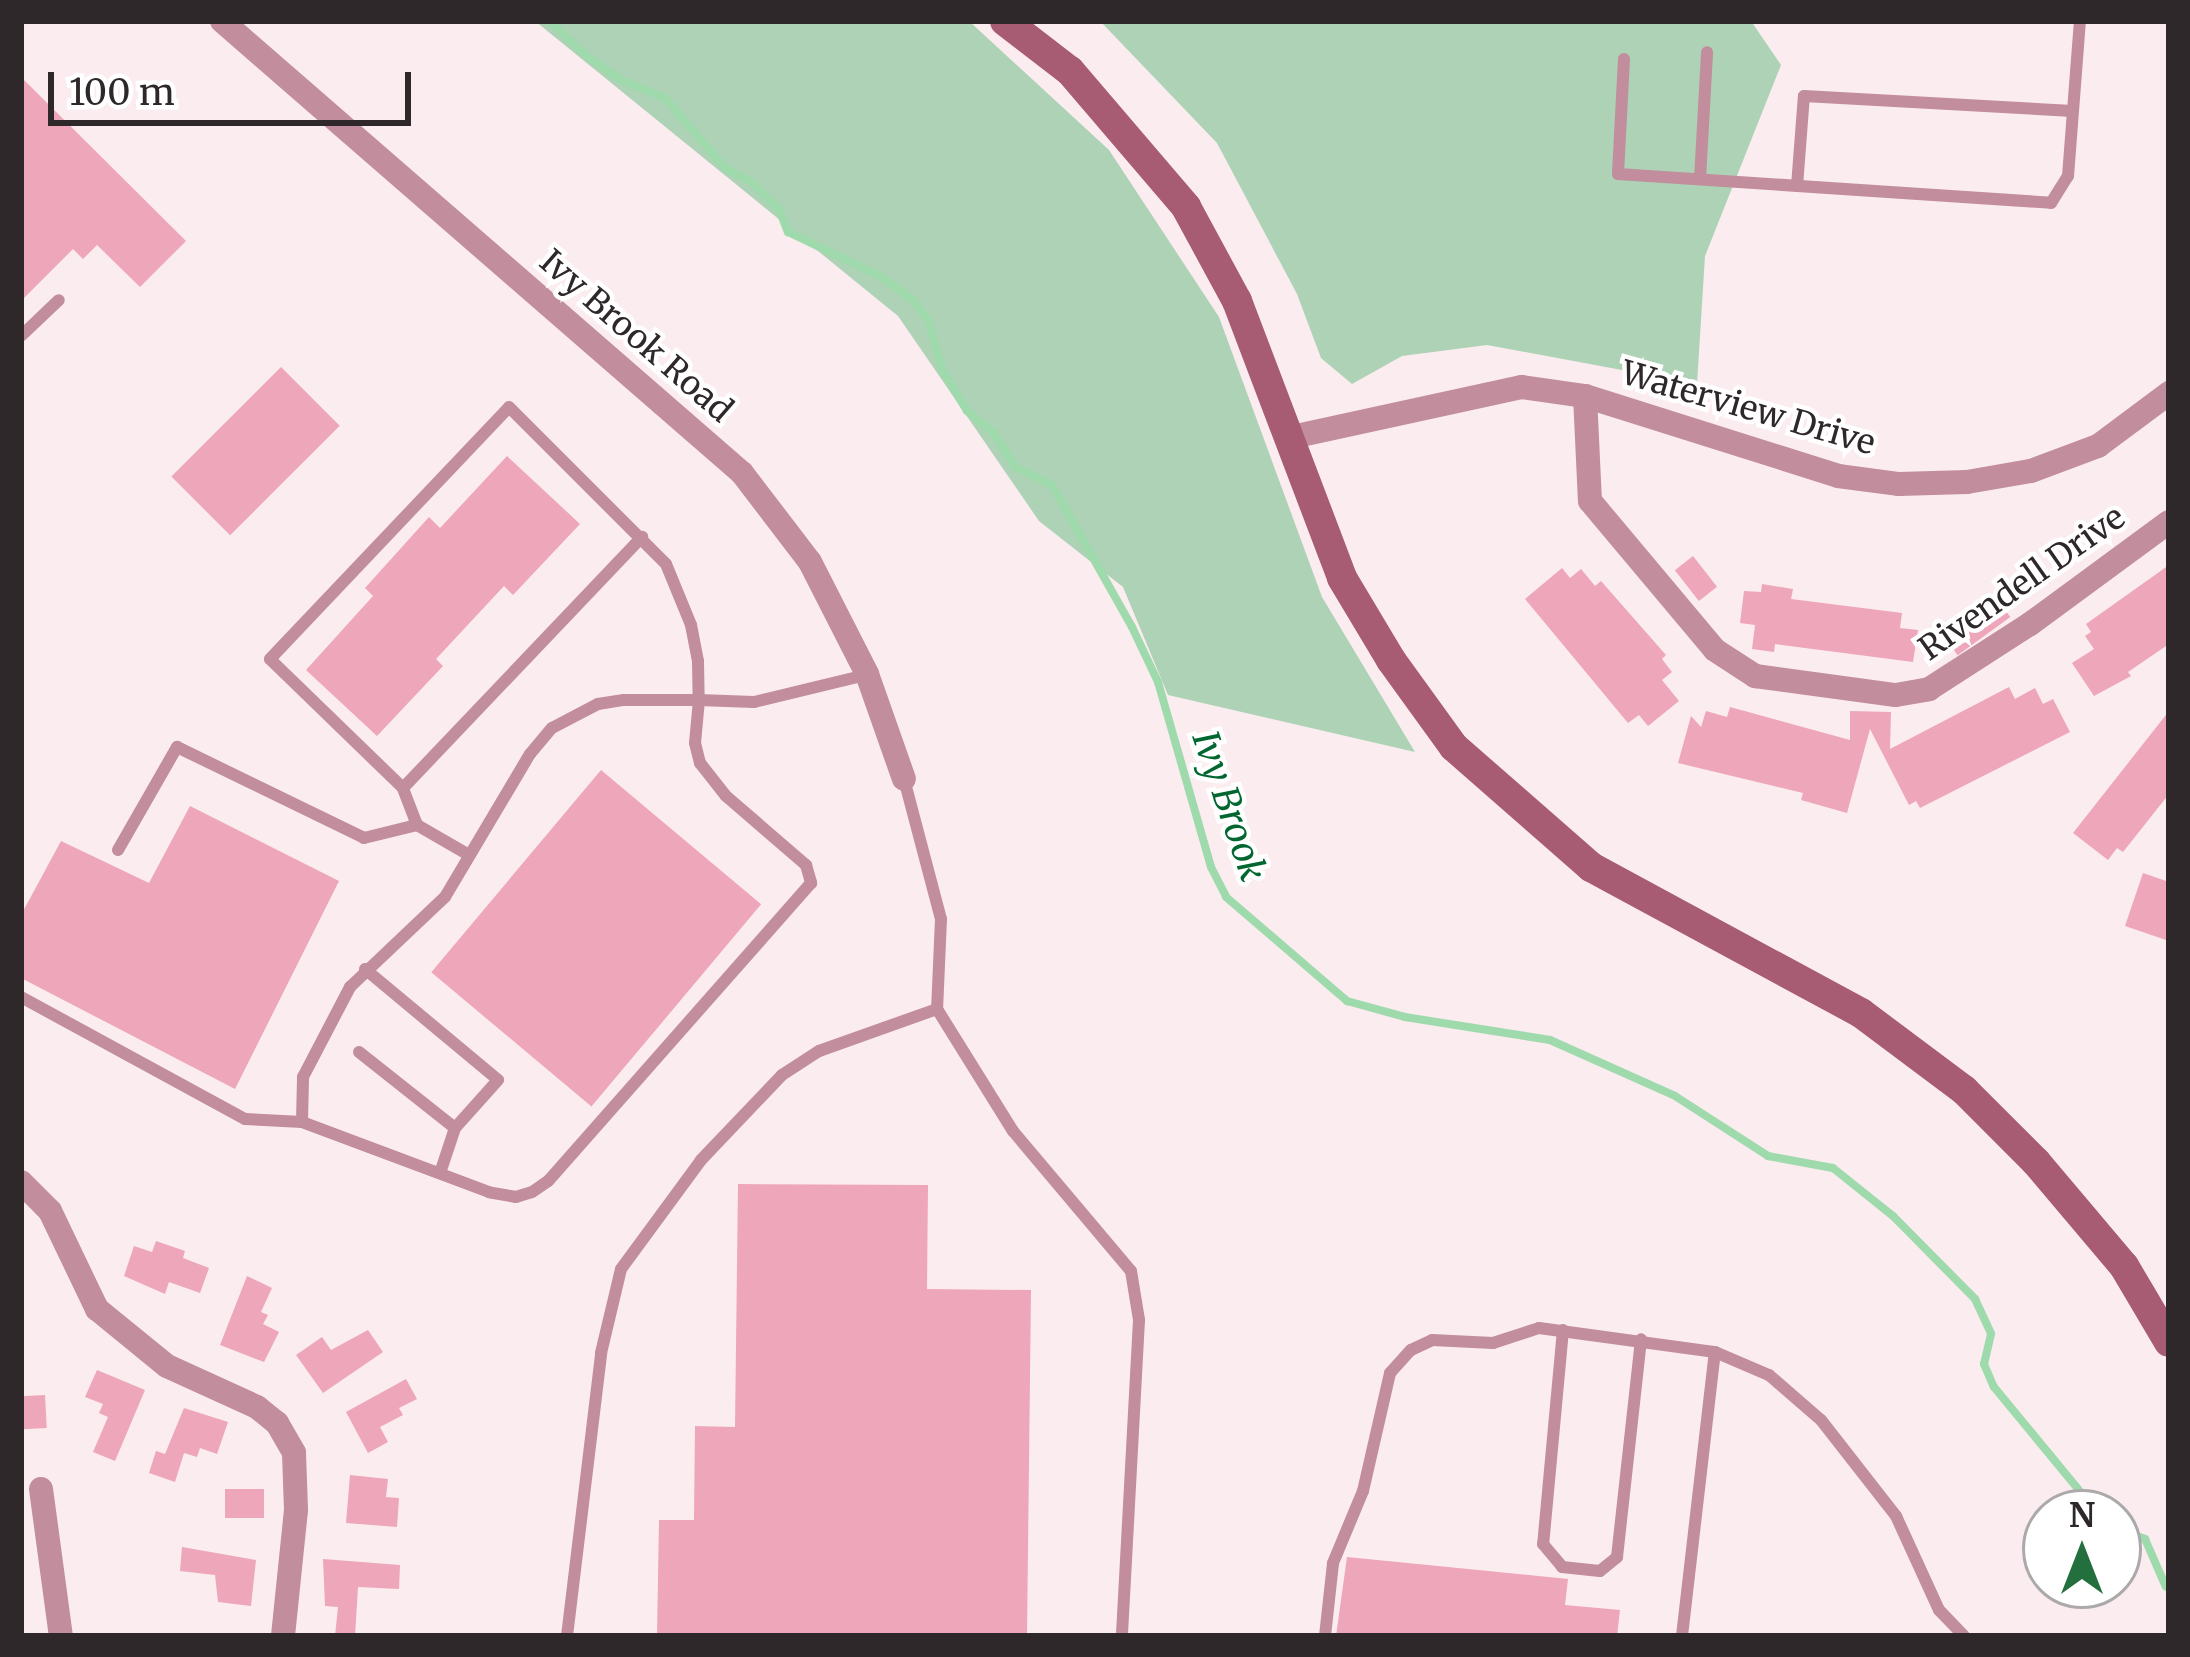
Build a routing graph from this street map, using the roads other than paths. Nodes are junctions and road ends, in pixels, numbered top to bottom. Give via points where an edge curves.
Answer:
1 (222, 21) edge
2 (1005, 21) edge
3 (2080, 21) edge
4 (1707, 52) dead end
5 (1624, 59) dead end
6 (2073, 110) junction
7 (1700, 179) junction
8 (1797, 186) junction
9 (59, 300) dead end
10 (21, 336) edge
11 (2169, 394) edge
12 (1586, 396) junction
13 (1292, 437) junction
14 (2169, 522) edge
15 (642, 537) junction
16 (867, 674) junction
17 (699, 700) junction
18 (904, 779) joint
19 (404, 788) junction
20 (417, 826) junction
21 (118, 850) dead end
22 (470, 855) junction
23 (365, 969) junction
24 (21, 997) edge
25 (938, 1009) junction
26 (359, 1052) dead end
27 (302, 1121) junction
28 (455, 1128) junction
29 (440, 1173) junction
30 (21, 1182) edge
31 (1563, 1330) junction
32 (1641, 1339) junction
33 (2169, 1342) edge
34 (1714, 1352) junction
35 (41, 1489) dead end
36 (61, 1636) edge
37 (283, 1636) edge
38 (567, 1636) edge
39 (1122, 1636) edge
40 (1324, 1636) edge
41 (1682, 1636) edge
42 (1964, 1636) edge

1 - 16 street, Ivy Brook Road via 742,473 810,562
2 - 13 main road via 1070,71 1186,207 1237,301
3 - 6 lane
4 - 7 lane
5 - 7 lane via 1618,174
6 - 8 lane via 2068,176 2051,203
6 - 8 lane via 1804,96
7 - 8 lane
9 - 10 lane
11 - 12 street, Waterview Drive via 2098,446 2031,471 1899,484 1838,476
12 - 13 street, Waterview Drive via 1522,387
12 - 14 street, Rivendell Drive via 1590,501 1715,650 1755,676 1896,694 1929,689
13 - 33 main road via 1342,578 1454,747 1591,867 1862,1013 1964,1090 2124,1266
15 - 17 lane via 680,591
15 - 19 lane
15 - 19 lane via 509,407 273,652 272,666
16 - 17 lane via 754,702
16 - 18 street, Ivy Brook Road
17 - 22 lane via 624,700 572,714 530,754
17 - 29 lane via 700,763 806,865 811,883 548,1181 516,1197
18 - 25 lane via 941,919
19 - 20 lane
20 - 21 lane via 364,838 177,747
20 - 22 lane
22 - 23 lane via 445,897
23 - 27 lane via 303,1077
23 - 28 lane via 498,1080
24 - 27 lane via 245,1119
25 - 38 lane via 819,1051 782,1075 701,1160 621,1269 602,1353
25 - 39 lane via 1013,1131 1131,1270 1139,1320
26 - 28 lane
27 - 29 lane
28 - 29 lane
30 - 37 street via 50,1211 97,1309 167,1366 277,1423 294,1453 296,1510
31 - 32 lane
31 - 32 lane via 1544,1544 1562,1568 1600,1570 1617,1556
31 - 40 lane via 1539,1328 1493,1343 1432,1340 1390,1373 1363,1491 1333,1563
32 - 34 lane
34 - 41 lane
34 - 42 lane via 1769,1375 1821,1420 1896,1516 1939,1610
35 - 36 street

